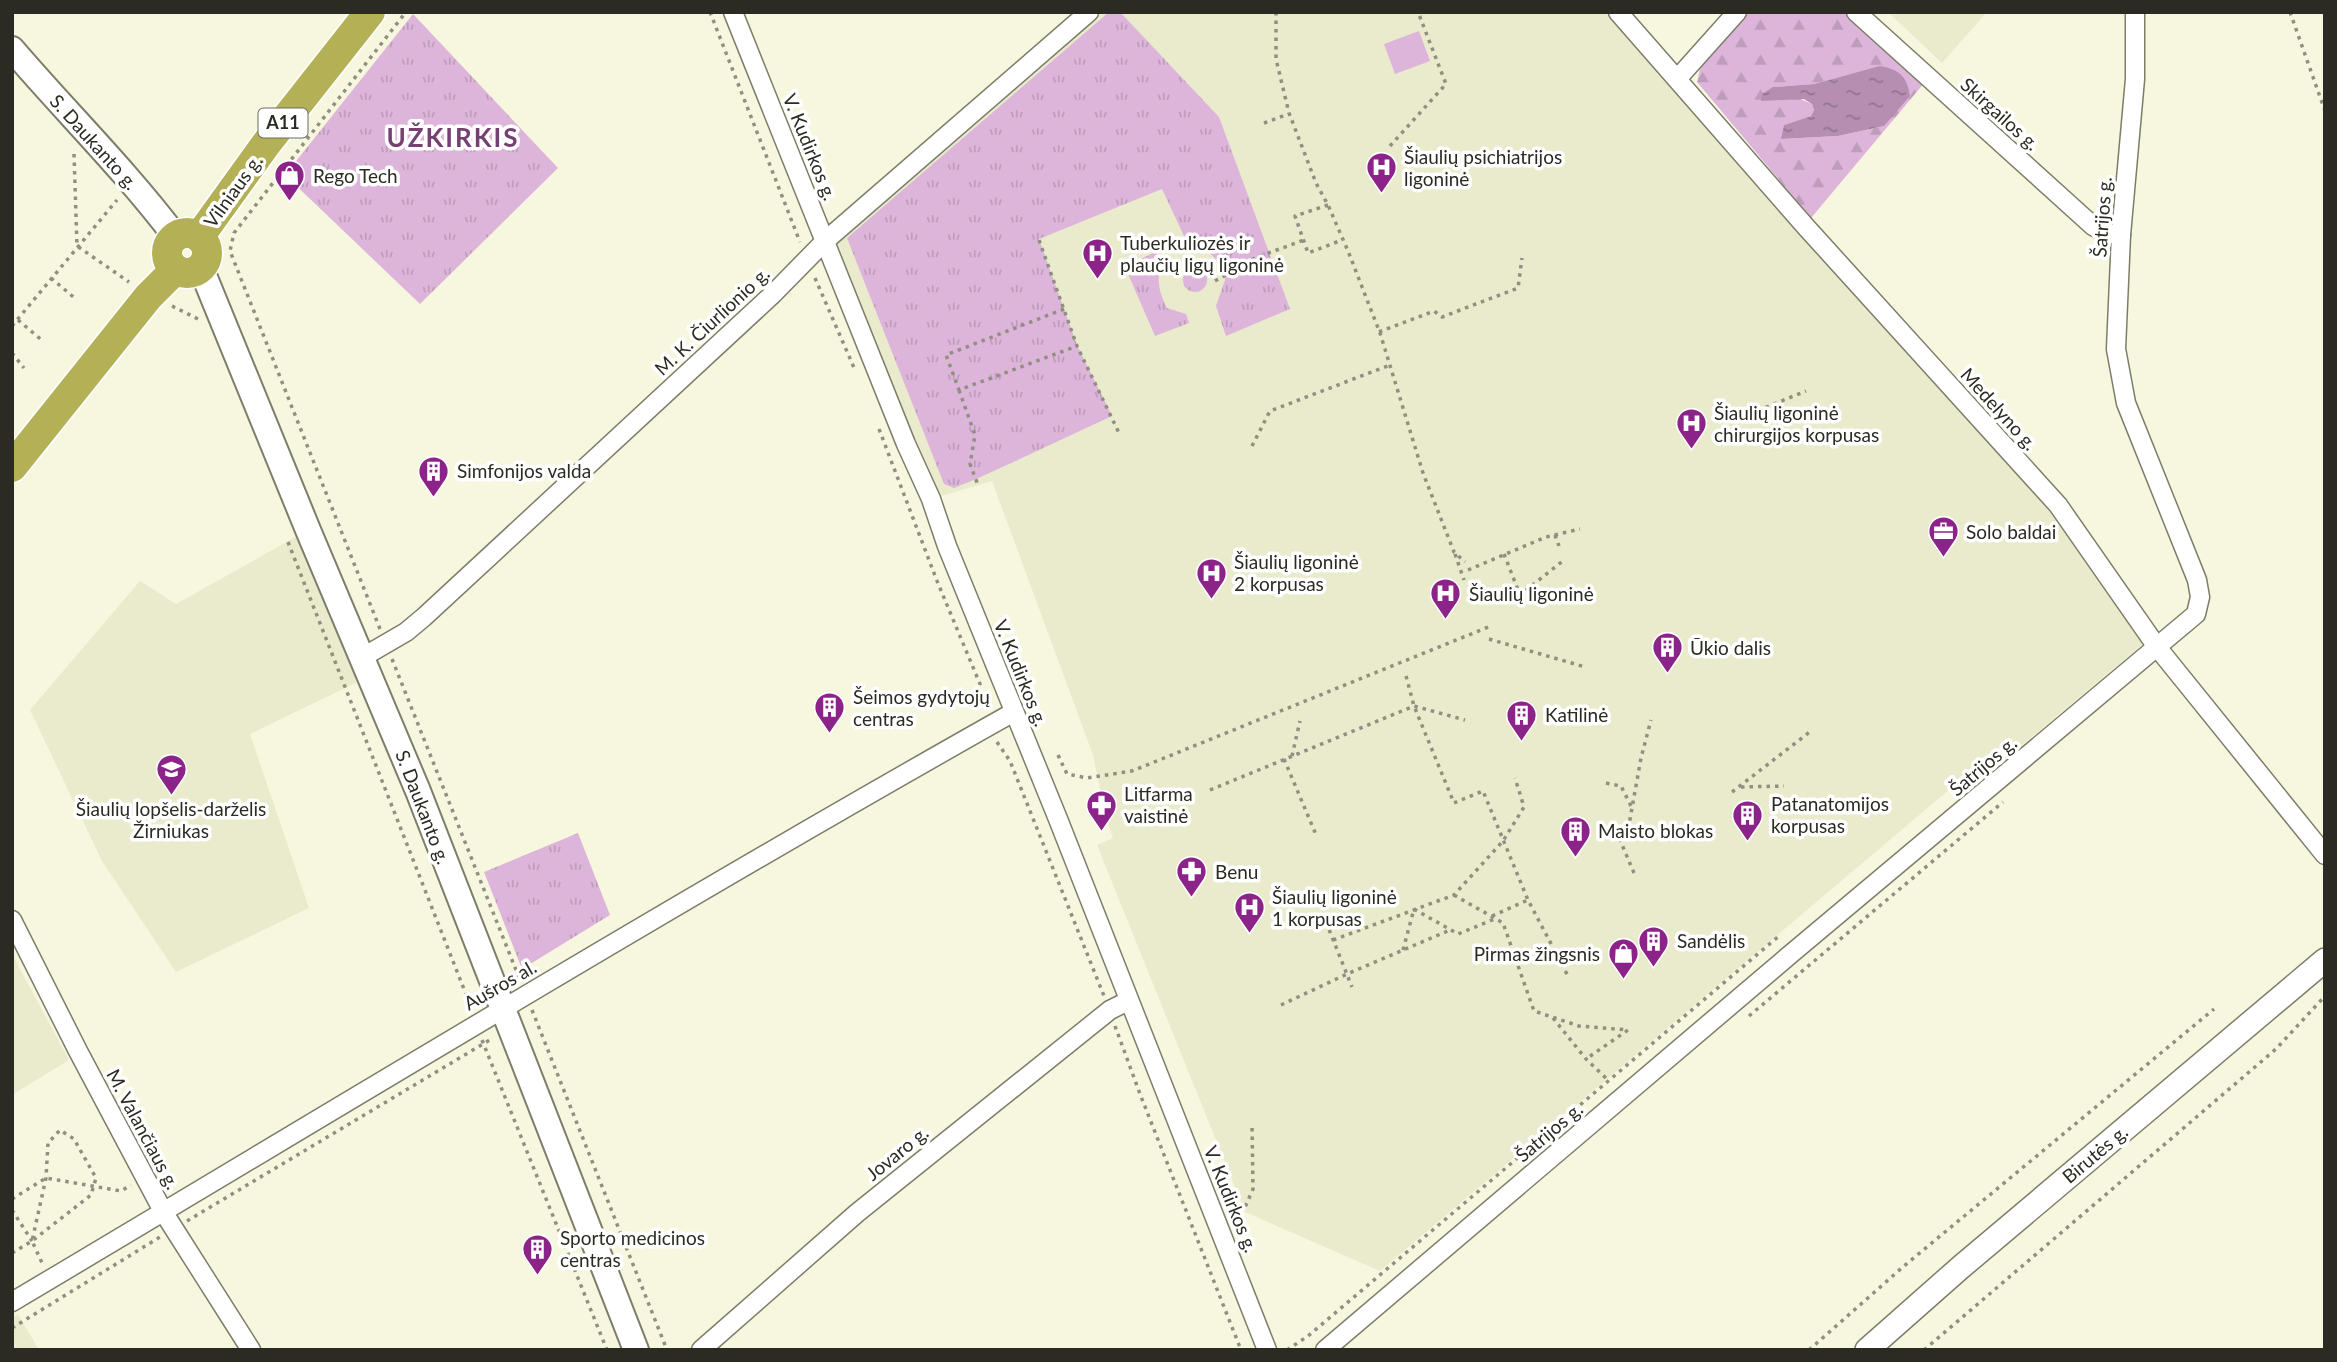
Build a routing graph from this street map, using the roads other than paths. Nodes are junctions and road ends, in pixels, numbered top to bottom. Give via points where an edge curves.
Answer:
1 (370, 12) edge
2 (733, 12) edge
3 (1089, 12) edge
4 (1618, 12) edge
5 (1737, 12) edge
6 (1856, 12) edge
7 (2135, 12) edge
8 (12, 49) edge
9 (1678, 78) junction
10 (2121, 235) junction
11 (187, 237) junction
12 (825, 241) junction
13 (188, 269) junction
14 (12, 467) edge
15 (2157, 647) junction
16 (363, 657) junction
17 (1014, 712) junction
18 (2325, 855) edge
19 (12, 920) edge
20 (2325, 960) edge
21 (1128, 1001) junction
22 (506, 1019) junction
23 (164, 1213) junction
24 (12, 1302) edge
25 (251, 1350) edge
26 (636, 1350) edge
27 (701, 1350) edge
28 (1267, 1350) edge
29 (1325, 1350) edge
30 (1867, 1350) edge

1 - 11 highway, Vilniaus g. / A11
2 - 12 street, V. Kudirkos g.
3 - 12 street, M. K. Čiurlionio g.
4 - 9 street, Medelyno g.
5 - 9 street
6 - 10 street, Skirgailos g. via 2093,226
7 - 10 street, Šatrijos g. via 2135,79
8 - 11 main road, S. Daukanto g.
9 - 15 street, Medelyno g. via 1805,227 2058,505
10 - 15 street, Šatrijos g. via 2116,349 2120,377 2200,597 2196,614
11 - 13 highway via 206,249 205,262
12 - 16 street, M. K. Čiurlionio g. via 455,589 407,632
12 - 17 street, V. Kudirkos g.
13 - 14 highway via 148,297
13 - 16 main road, S. Daukanto g.
15 - 18 street, Medelyno g.
15 - 29 street, Šatrijos g.
16 - 22 main road, S. Daukanto g.
17 - 21 street, V. Kudirkos g.
17 - 22 street, Aušros al. via 526,995
19 - 23 street, M. Valančiaus g.
20 - 30 street, Birutės g.
21 - 27 street, Jovaro g. via 1110,1010 857,1213
21 - 28 street, V. Kudirkos g.
22 - 23 street, Aušros al.
22 - 26 main road, S. Daukanto g.
23 - 24 street, Aušros al.
23 - 25 street, M. Valančiaus g.

